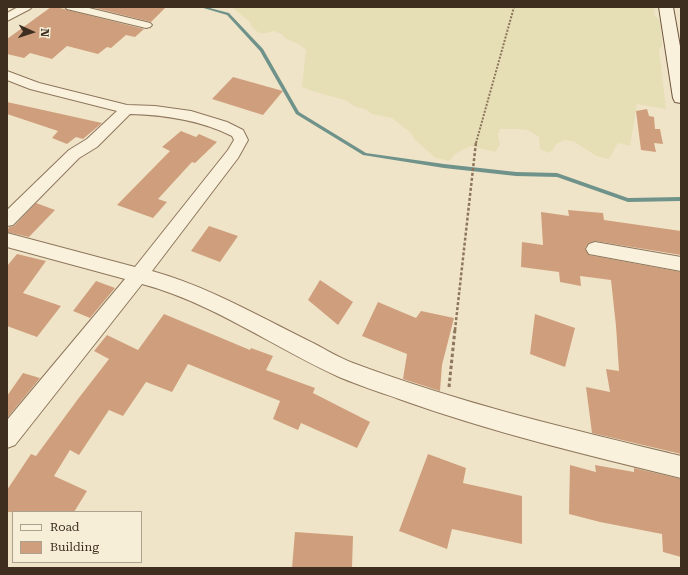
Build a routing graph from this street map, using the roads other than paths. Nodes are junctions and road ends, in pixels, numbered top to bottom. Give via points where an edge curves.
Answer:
1 (26, 7) edge
2 (71, 7) edge
3 (666, 7) edge
4 (7, 18) edge
5 (146, 25) dead end
6 (7, 75) edge
7 (679, 75) edge
8 (681, 98) edge
9 (127, 109) junction
10 (7, 220) edge
11 (7, 240) edge
12 (595, 249) dead end
13 (681, 264) edge
14 (139, 275) junction
15 (7, 437) edge
16 (681, 467) edge

1 - 4 street
2 - 5 street
3 - 7 main road
6 - 9 street via 35,86
7 - 8 main road
9 - 10 street via 92,143 74,154
9 - 14 street via 186,114 222,125 238,133 241,140 233,154
11 - 14 street
12 - 13 street
14 - 15 street
14 - 16 street via 167,283 227,309 346,370 446,406 549,435

